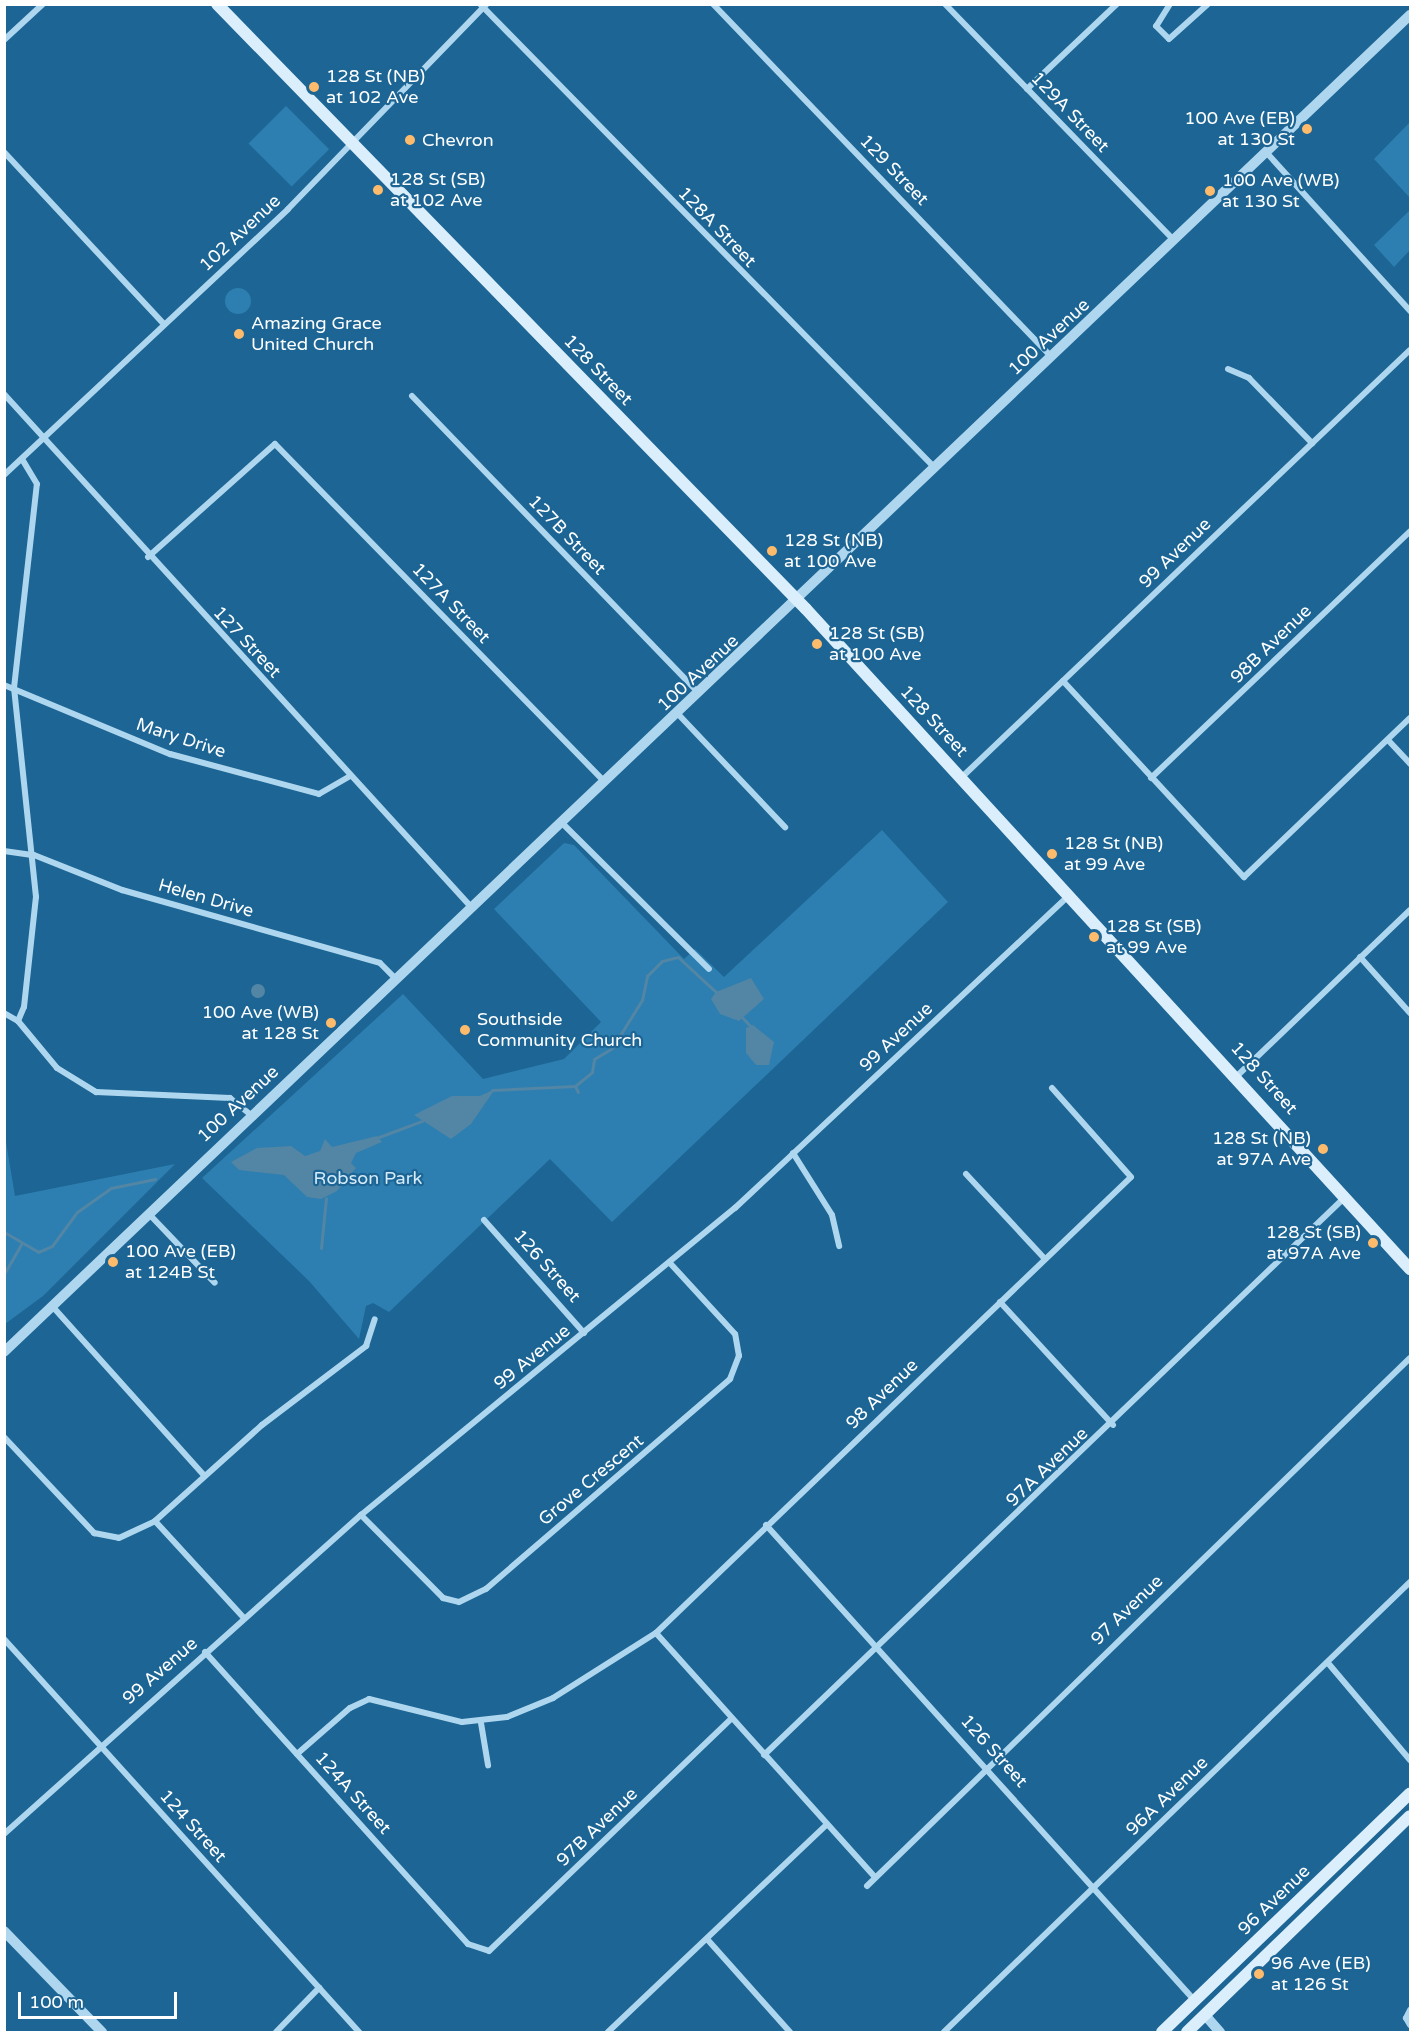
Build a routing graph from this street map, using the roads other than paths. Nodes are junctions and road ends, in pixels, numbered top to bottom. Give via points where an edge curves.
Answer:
1 (43, 4) edge
2 (217, 4) edge
3 (713, 4) edge
4 (945, 4) edge
5 (1117, 4) edge
6 (1170, 4) edge
7 (1208, 4) edge
8 (484, 6) edge
9 (1410, 15) edge
10 (4, 40) edge
11 (1027, 88) junction
12 (352, 143) junction
13 (4, 152) edge
14 (1266, 152) junction
15 (1174, 240) junction
16 (1410, 311) edge
17 (164, 324) junction
18 (1410, 350) edge
19 (1052, 357) junction
20 (1228, 369) dead end
21 (4, 394) edge
22 (412, 396) dead end
23 (45, 436) junction
24 (1312, 443) junction
25 (21, 459) junction
26 (935, 468) junction
27 (4, 475) edge
28 (1410, 531) edge
29 (148, 557) junction
30 (798, 601) junction
31 (1063, 681) junction
32 (4, 685) edge
33 (14, 688) junction
34 (700, 694) junction
35 (678, 714) junction
36 (1410, 718) edge
37 (1388, 740) junction
38 (1410, 764) edge
39 (350, 776) junction
40 (961, 778) junction
41 (1151, 778) junction
42 (605, 782) junction
43 (562, 823) junction
44 (785, 827) dead end
45 (4, 851) edge
46 (34, 855) junction
47 (1070, 894) junction
48 (472, 908) junction
49 (1410, 910) edge
50 (1360, 957) junction
51 (709, 969) dead end
52 (396, 979) junction
53 (4, 1013) edge
54 (1410, 1013) edge
55 (18, 1020) junction
56 (1238, 1075) junction
57 (1052, 1088) dead end
58 (251, 1114) junction
59 (793, 1154) junction
60 (966, 1174) dead end
61 (1345, 1197) junction
62 (149, 1213) junction
63 (484, 1220) dead end
64 (839, 1246) dead end
65 (1045, 1258) junction
66 (670, 1263) junction
67 (1410, 1269) edge
68 (214, 1283) dead end
69 (1000, 1302) junction
70 (53, 1307) junction
71 (375, 1319) dead end
72 (584, 1333) junction
73 (4, 1352) edge
74 (1410, 1358) edge
75 (1113, 1425) junction
76 (4, 1437) edge
77 (204, 1475) junction
78 (361, 1515) junction
79 (155, 1521) junction
80 (766, 1525) junction
81 (1410, 1582) edge
82 (243, 1617) junction
83 (656, 1634) junction
84 (4, 1639) edge
85 (879, 1648) junction
86 (205, 1652) junction
87 (1328, 1663) junction
88 (731, 1719) junction
89 (481, 1723) junction
90 (99, 1743) junction
91 (297, 1754) junction
92 (764, 1755) junction
93 (1410, 1760) edge
94 (488, 1765) dead end
95 (987, 1767) junction
96 (1410, 1793) edge
97 (1410, 1816) edge
98 (826, 1825) junction
99 (4, 1833) edge
100 (874, 1876) junction
101 (867, 1886) dead end
102 (1095, 1886) junction
103 (4, 1931) edge
104 (706, 1939) junction
105 (482, 1949) joint
106 (1214, 1982) junction
107 (319, 1988) junction
108 (1195, 2001) junction
109 (1410, 2010) edge
110 (1205, 2015) junction
111 (1410, 2025) edge
112 (102, 2032) edge
113 (276, 2032) edge
114 (359, 2032) edge
115 (608, 2032) edge
116 (790, 2032) edge
117 (944, 2032) edge
118 (1162, 2032) edge
119 (1187, 2032) edge
120 (1220, 2032) edge

1 - 10 street
2 - 12 main road, 128 Street
3 - 19 street, 129 Street
4 - 11 street, 129A Street
5 - 11 street
6 - 7 street via 1156,26 1169,39
8 - 12 street, 102 Avenue
8 - 26 street, 128A Street
9 - 14 street, 100 Avenue
11 - 15 street, 129A Street
12 - 17 street, 102 Avenue
12 - 30 main road, 128 Street
13 - 17 street
14 - 15 street, 100 Avenue
14 - 16 street
15 - 19 street, 100 Avenue
17 - 23 street, 102 Avenue
18 - 24 street, 99 Avenue
19 - 26 street, 100 Avenue
20 - 24 street via 1250,378
21 - 23 street, 127 Street
22 - 34 street, 127B Street
23 - 25 street, 102 Avenue
23 - 29 street, 127 Street
24 - 31 street, 99 Avenue
25 - 27 street, 102 Avenue
25 - 33 street via 36,484
26 - 30 street, 100 Avenue
28 - 41 street, 98B Avenue
29 - 39 street, 127 Street
29 - 42 street, 127A Street via 275,444
30 - 34 street, 100 Avenue
30 - 40 main road, 128 Street
31 - 40 street, 99 Avenue
31 - 41 street
32 - 33 street, Mary Drive
33 - 39 street, Mary Drive via 170,754 319,794
33 - 46 street
34 - 35 street, 100 Avenue
35 - 42 street, 100 Avenue
35 - 44 street
36 - 37 street
37 - 38 street
37 - 41 street via 1244,878
39 - 48 street, 127 Street
40 - 47 main road, 128 Street
42 - 43 street, 100 Avenue
43 - 48 street, 100 Avenue
43 - 51 street
45 - 46 street, Helen Drive
46 - 52 street, Helen Drive via 122,890 380,963
46 - 55 street via 36,897 24,1007
47 - 56 main road, 128 Street
47 - 59 street, 99 Avenue
48 - 52 street, 100 Avenue
49 - 50 street
50 - 54 street
50 - 56 street
52 - 58 street, 100 Avenue
53 - 55 street
55 - 58 street via 57,1068 96,1092 230,1098
56 - 61 main road, 128 Street
57 - 65 street, 98 Avenue via 1131,1177
58 - 62 street, 100 Avenue
59 - 64 street via 832,1215
59 - 66 street, 99 Avenue
60 - 65 street
61 - 67 main road, 128 Street
61 - 75 street, 97A Avenue
62 - 68 street
62 - 70 street, 100 Avenue
63 - 72 street, 126 Street
65 - 69 street, 98 Avenue
66 - 72 street, 99 Avenue
66 - 78 street, Grove Crescent via 735,1334 739,1356 730,1378 486,1589 459,1602 443,1598
69 - 75 street
69 - 80 street, 98 Avenue
70 - 73 street, 100 Avenue
70 - 77 street
71 - 77 street via 366,1346
72 - 78 street, 99 Avenue
74 - 95 street, 97 Avenue
75 - 85 street, 97A Avenue
76 - 79 street via 94,1533 119,1538
77 - 79 street
78 - 82 street, 99 Avenue
79 - 82 street
80 - 83 street, 98 Avenue
80 - 85 street, 126 Street
81 - 87 street, 96A Avenue
82 - 86 street, 99 Avenue
83 - 88 street
83 - 89 street, 98 Avenue via 553,1698
84 - 90 street, 124 Street
85 - 92 street, 97A Avenue
85 - 95 street, 126 Street
86 - 90 street, 99 Avenue
86 - 91 street, 124A Street
87 - 93 street
87 - 102 street, 96A Avenue
88 - 92 street
88 - 105 street, 97B Avenue via 489,1951
89 - 91 street via 440,1719 369,1700 350,1708
89 - 94 street
90 - 99 street, 99 Avenue
90 - 107 street, 124 Street
91 - 105 street, 124A Street via 468,1944
92 - 98 street
95 - 100 street, 97 Avenue
95 - 102 street, 126 Street
96 - 106 main road, 96 Avenue
97 - 110 main road, 96 Avenue
98 - 100 street
98 - 104 street
100 - 101 street, 97 Avenue
102 - 108 street, 126 Street
102 - 117 street, 96A Avenue
103 - 112 street
104 - 115 street
104 - 116 street
106 - 108 main road, 96 Avenue
106 - 110 main road
107 - 113 street
107 - 114 street, 124 Street
108 - 118 main road, 96 Avenue
109 - 111 street via 1406,2018
110 - 119 main road, 96 Avenue
110 - 120 street

